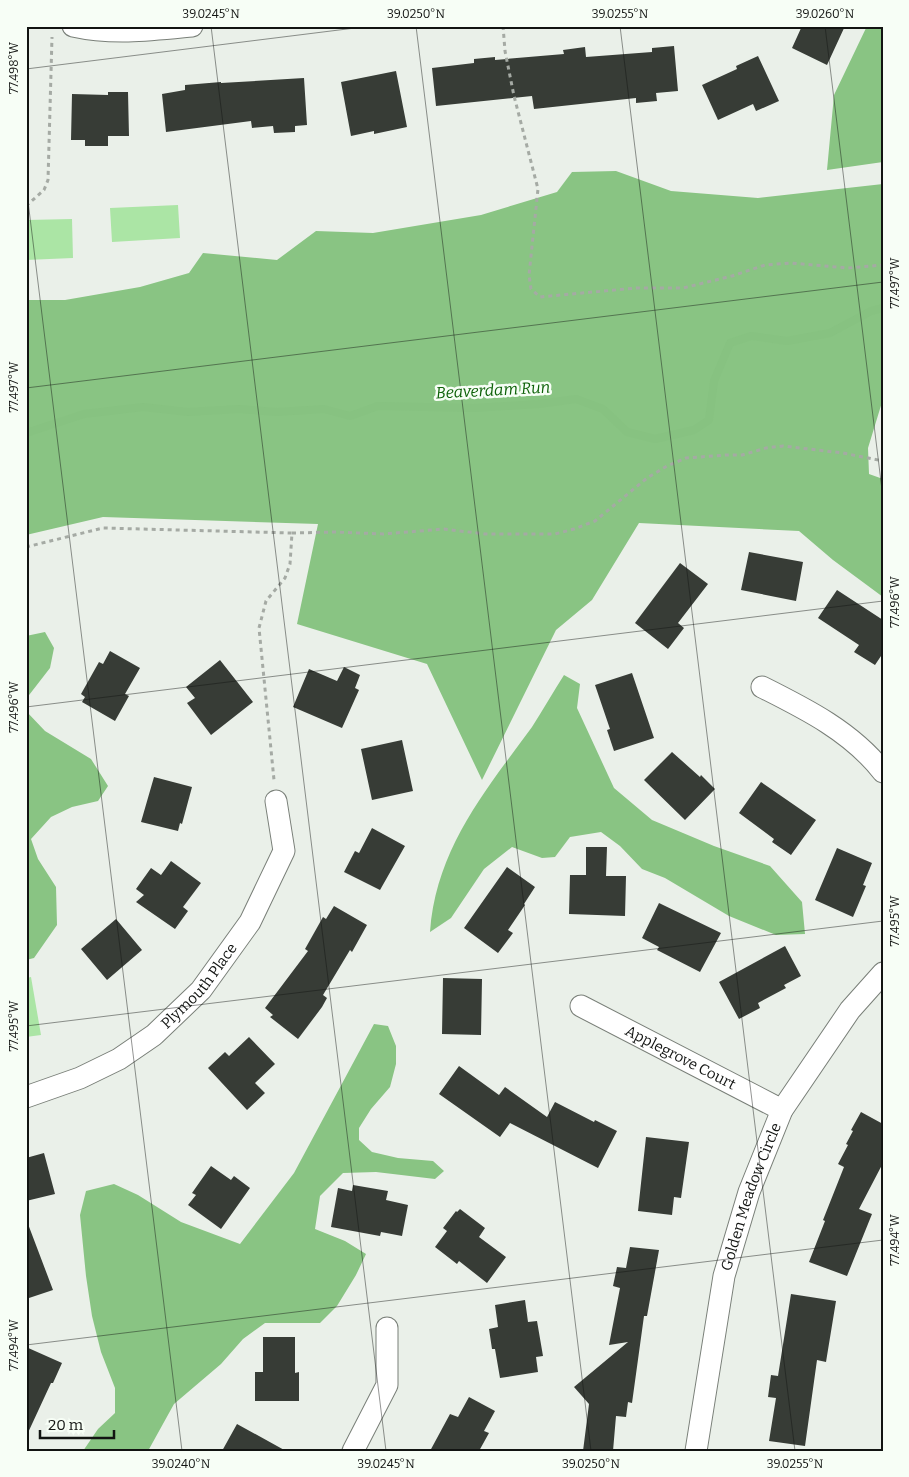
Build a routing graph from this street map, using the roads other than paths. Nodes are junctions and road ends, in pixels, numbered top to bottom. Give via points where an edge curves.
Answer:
1 (73, 26) edge
2 (192, 26) edge
3 (762, 687) dead end
4 (883, 772) edge
5 (276, 801) road end
6 (883, 973) edge
7 (581, 1006) dead end
8 (26, 1097) edge
9 (782, 1110) junction
10 (387, 1328) dead end
11 (354, 1451) edge
12 (696, 1451) edge

1 - 2 street via 128,32
3 - 4 street via 842,732
5 - 8 street, Plymouth Place via 284,851 250,922 201,990 154,1035 119,1059 80,1078
6 - 9 street, Golden Meadow Circle via 850,1010
7 - 9 street, Applegrove Court
9 - 12 street, Golden Meadow Circle via 749,1192 724,1276
10 - 11 street via 387,1385

